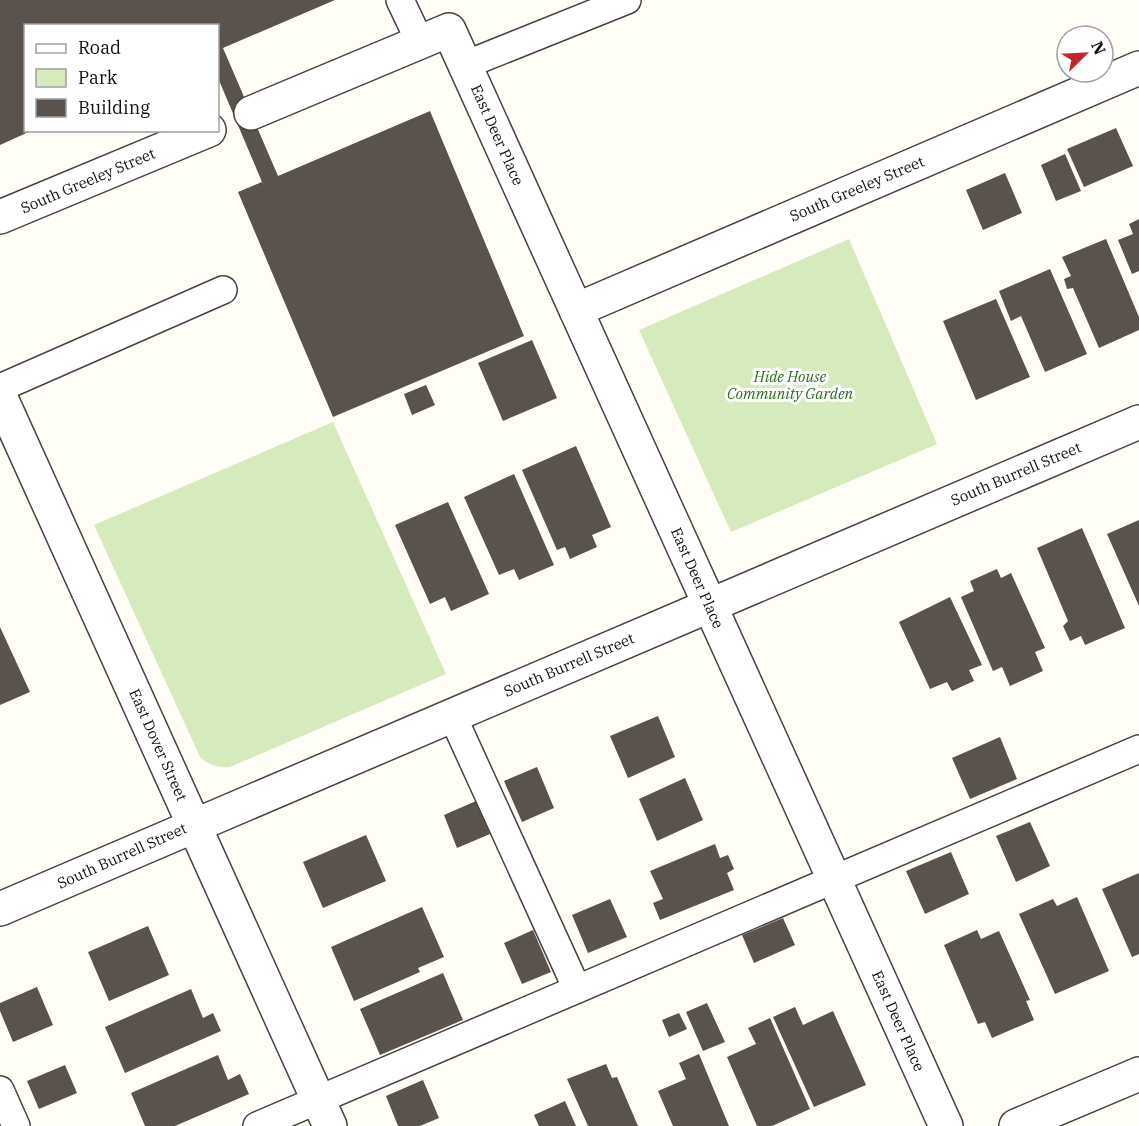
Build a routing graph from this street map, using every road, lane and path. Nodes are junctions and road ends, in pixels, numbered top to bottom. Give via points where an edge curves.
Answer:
1 (400, 0) edge
2 (627, 0) edge
3 (434, 36) junction
4 (465, 65) junction
5 (1139, 68) edge
6 (228, 122) edge
7 (204, 132) edge
8 (0, 217) edge
9 (223, 290) dead end
10 (576, 310) junction
11 (0, 388) edge
12 (0, 396) edge
13 (1139, 422) edge
14 (709, 605) junction
15 (452, 715) junction
16 (1139, 749) edge
17 (194, 825) junction
18 (834, 880) junction
19 (0, 909) edge
20 (577, 989) junction
21 (1139, 1074) edge
22 (0, 1090) edge
23 (324, 1113) edge
24 (16, 1126) edge
25 (257, 1126) edge
26 (946, 1126) edge
27 (1016, 1126) edge

1 - 3 lane
2 - 4 lane
3 - 4 street, East Deer Place
3 - 6 street, South Greeley Street
4 - 10 street, East Deer Place
5 - 10 street, South Greeley Street
7 - 8 street, South Greeley Street
9 - 11 lane
10 - 14 street, East Deer Place
12 - 17 street, East Dover Street
13 - 14 street, South Burrell Street
14 - 15 street, South Burrell Street
14 - 18 street, East Deer Place
15 - 17 street, South Burrell Street
15 - 20 lane
16 - 18 lane
17 - 19 street, South Burrell Street
17 - 23 street, East Dover Street
18 - 20 lane
18 - 26 street, East Deer Place
20 - 23 lane
21 - 27 street
22 - 24 lane
23 - 25 lane

